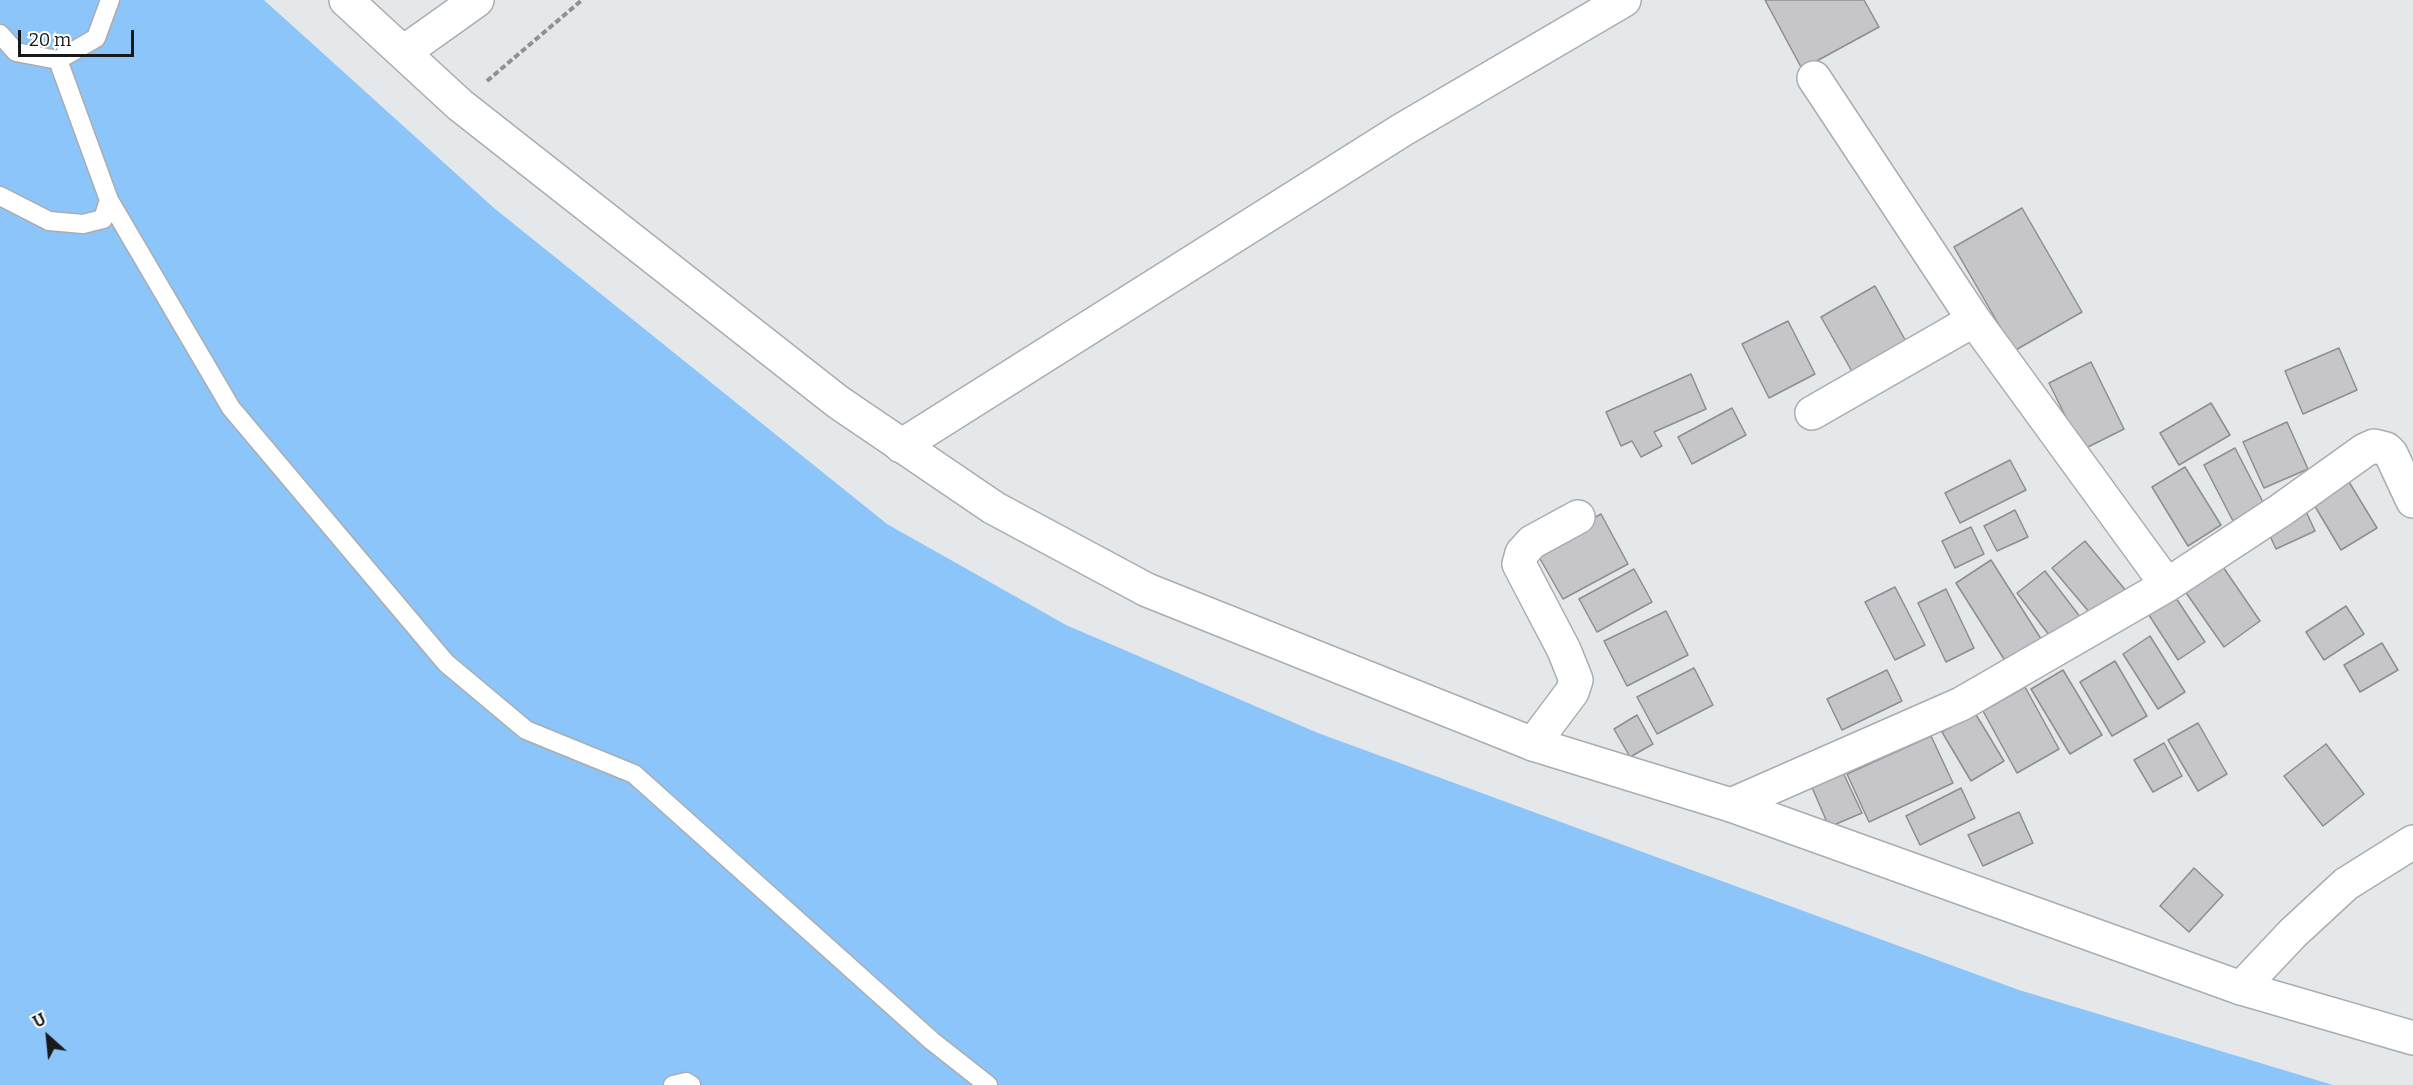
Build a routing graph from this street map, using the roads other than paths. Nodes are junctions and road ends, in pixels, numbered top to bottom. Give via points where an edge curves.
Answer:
1 (110, 0) edge
2 (346, 0) edge
3 (477, 0) edge
4 (1624, 0) edge
5 (0, 34) edge
6 (404, 52) junction
7 (58, 60) junction
8 (1814, 78) dead end
9 (0, 196) edge
10 (109, 200) junction
11 (1974, 320) junction
12 (1812, 413) dead end
13 (901, 446) junction
14 (2413, 501) edge
15 (1578, 516) dead end
16 (2167, 585) junction
17 (1533, 744) junction
18 (1731, 805) junction
19 (2413, 842) edge
20 (2241, 988) junction
21 (2413, 1038) edge
22 (673, 1085) edge
23 (691, 1085) edge
24 (988, 1085) edge

1 - 7 lane via 96,38
2 - 6 street
3 - 6 street
4 - 13 street via 1402,130
5 - 7 lane via 16,52
6 - 13 street via 459,105 838,402
7 - 10 lane
8 - 11 street
9 - 10 lane via 49,221 83,224 103,219
10 - 24 lane via 231,408 446,663 526,730 634,774 932,1041
11 - 12 street
11 - 16 street
13 - 17 street via 994,508 1147,591
14 - 16 street via 2391,454 2374,446
15 - 17 street via 1532,542 1522,553 1519,564 1576,680 1572,692
16 - 18 street via 1961,704
17 - 18 street
18 - 20 street
19 - 20 street via 2346,884
20 - 21 street
22 - 23 lane

